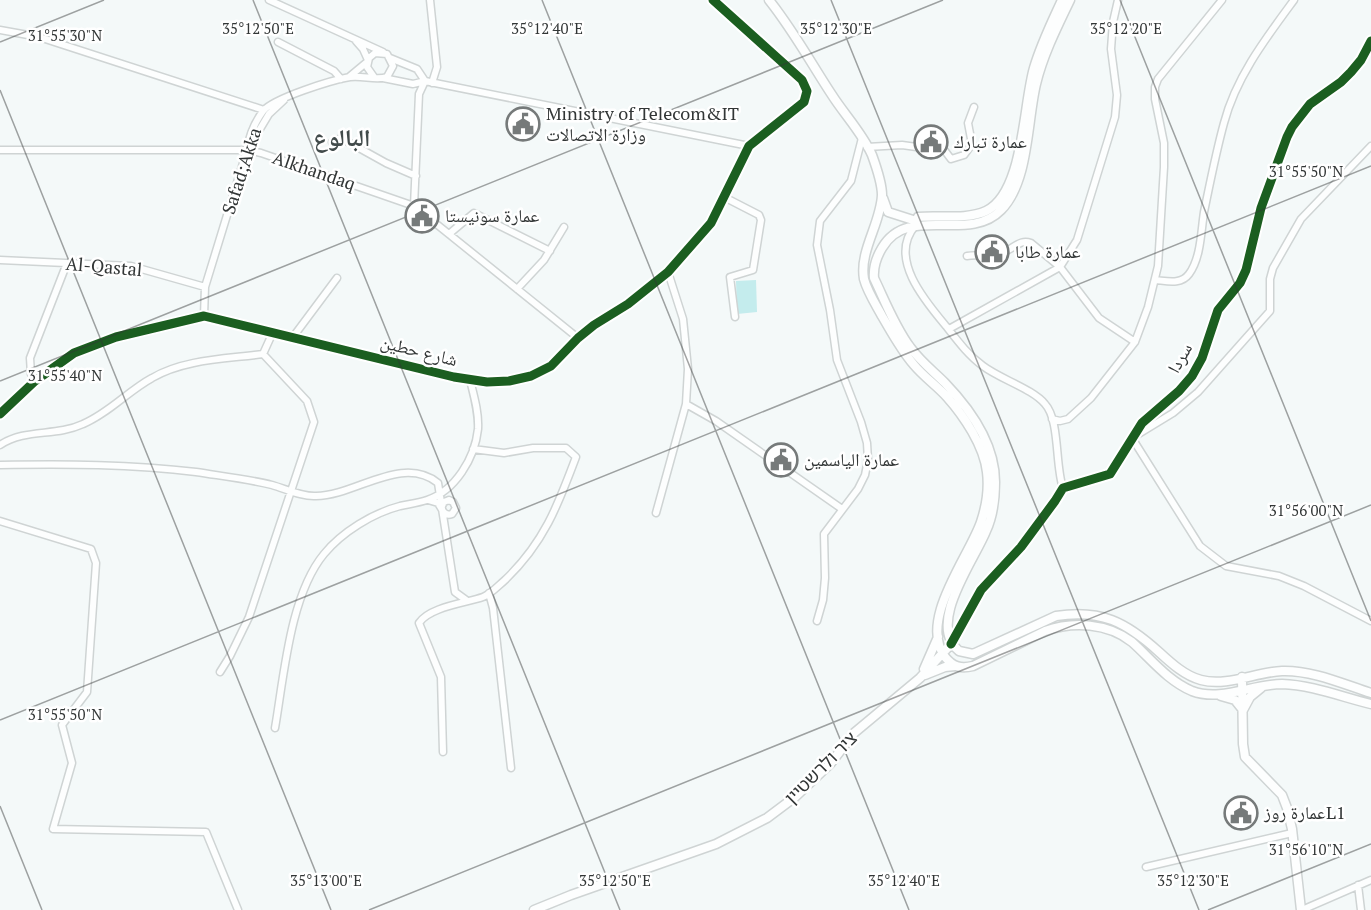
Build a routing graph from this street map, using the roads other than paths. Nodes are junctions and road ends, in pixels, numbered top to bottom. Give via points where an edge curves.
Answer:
1 (269, 0) edge
2 (430, 0) edge
3 (713, 0) edge
4 (718, 0) edge
5 (769, 0) edge
6 (1062, 0) edge
7 (1070, 0) edge
8 (1118, 0) edge
9 (1222, 0) edge
10 (1294, 0) edge
11 (0, 30) edge
12 (356, 41) junction
13 (1371, 41) edge
14 (278, 42) dead end
15 (384, 53) junction
16 (390, 58) junction
17 (367, 61) junction
18 (349, 77) junction
19 (374, 77) junction
20 (382, 78) junction
21 (341, 79) junction
22 (428, 82) junction
23 (808, 96) junction
24 (285, 99) junction
25 (974, 107) dead end
26 (264, 110) junction
27 (862, 138) junction
28 (1025, 139) junction
29 (332, 142) dead end
30 (752, 144) junction
31 (1371, 146) edge
32 (867, 147) junction
33 (0, 150) edge
34 (248, 150) junction
35 (416, 176) junction
36 (882, 194) junction
37 (724, 197) junction
38 (414, 206) junction
39 (915, 225) junction
40 (564, 227) dead end
41 (449, 234) junction
42 (550, 251) junction
43 (968, 256) dead end
44 (0, 260) edge
45 (67, 263) junction
46 (1060, 267) junction
47 (668, 273) junction
48 (337, 278) dead end
49 (1155, 280) junction
50 (205, 287) junction
51 (517, 289) junction
52 (204, 316) junction
53 (735, 317) dead end
54 (949, 330) junction
55 (273, 332) junction
56 (293, 337) junction
57 (578, 338) junction
58 (1135, 342) junction
59 (263, 354) junction
60 (470, 380) junction
61 (35, 381) junction
62 (686, 404) junction
63 (0, 414) edge
64 (1052, 419) junction
65 (1132, 438) junction
66 (0, 445) edge
67 (473, 449) junction
68 (0, 465) edge
69 (454, 481) junction
70 (1063, 488) junction
71 (290, 490) junction
72 (441, 493) junction
73 (428, 500) junction
74 (451, 501) junction
75 (441, 508) junction
76 (842, 509) junction
77 (454, 512) junction
78 (656, 513) dead end
79 (0, 521) edge
80 (445, 532) junction
81 (455, 592) junction
82 (489, 593) junction
83 (466, 600) junction
84 (446, 608) junction
85 (817, 621) dead end
86 (1371, 621) edge
87 (938, 635) junction
88 (951, 644) junction
89 (943, 653) junction
90 (955, 666) junction
91 (219, 672) dead end
92 (1242, 677) junction
93 (920, 678) junction
94 (1267, 685) junction
95 (1243, 690) junction
96 (1371, 693) edge
97 (1216, 695) junction
98 (1371, 704) edge
99 (1243, 710) junction
100 (275, 728) dead end
101 (443, 752) dead end
102 (511, 768) dead end
103 (1292, 832) junction
104 (1146, 867) dead end
105 (1371, 880) edge
106 (1358, 885) junction
107 (238, 910) edge
108 (534, 910) edge
109 (1301, 910) edge
110 (1361, 910) edge

1 - 12 street
2 - 22 street via 436,66
3 - 23 street via 802,80
4 - 23 street via 802,75 810,87
5 - 27 main road
6 - 28 main road via 1034,69
7 - 28 main road via 1045,56
8 - 46 street via 1111,49 1117,95 1115,117 1077,240
9 - 49 street via 1155,87 1164,151
10 - 49 street via 1249,65 1234,95 1224,122 1192,269 1183,280
11 - 26 street via 39,37
12 - 15 street
12 - 17 street
13 - 65 main road, سردا via 1352,72 1310,104 1292,128 1261,207 1246,270 1218,310 1202,358 1185,383 1142,423
14 - 21 street via 334,71
15 - 16 street
15 - 17 street via 375,53
16 - 20 street via 392,70
16 - 22 street via 417,69
17 - 18 street
17 - 19 street via 368,71
18 - 19 street
18 - 21 street, Safad;Akka
19 - 20 street
20 - 22 street via 413,84
21 - 24 street, Safad;Akka
22 - 30 street
22 - 35 street via 419,94
23 - 30 street, شارع حطين via 806,106
24 - 26 street, Safad;Akka
24 - 34 street via 269,114
25 - 32 street via 968,123 972,144 964,155 951,159 945,152 902,145
26 - 34 street, Safad;Akka via 252,130
27 - 32 main road
27 - 76 street via 850,181 820,221 817,245 837,360 867,443 865,475
28 - 39 main road via 1007,191 993,207 984,212 918,217
29 - 35 street via 341,138
30 - 37 street, شارع حطين
31 - 65 street via 1308,212 1287,244 1270,279 1270,310 1198,392
32 - 36 main road
33 - 34 street, Alkhandaq
34 - 38 street, Alkhandaq
34 - 50 street, Safad;Akka
35 - 38 street
36 - 39 main road via 888,212 913,220
36 - 87 main road via 863,264 864,280 902,350 964,420 987,472 981,522 944,600
37 - 47 street, شارع حطين via 711,223
37 - 53 street via 759,215 761,220 753,270 730,277
38 - 41 street, Alkhandaq
39 - 54 street via 906,242 906,260 923,298
39 - 88 main road via 898,231 885,243 876,260 874,278 909,346 964,405 994,465 995,496 989,522 947,620
40 - 42 street
41 - 42 street via 474,213
41 - 51 street, Alkhandaq
42 - 51 street
43 - 46 street via 1004,252 1026,241
44 - 45 street, Al-Qastal
45 - 50 street, Al-Qastal via 130,266
45 - 61 street via 30,358
46 - 54 street
46 - 58 street via 1099,318
47 - 57 street, شارع حطين
47 - 62 street via 683,320 688,369
48 - 56 street
49 - 58 street
50 - 52 street, Safad;Akka
51 - 57 street, Alkhandaq
52 - 55 street, شارع حطين
52 - 61 street, شارع حطين via 94,344 74,353
54 - 64 street via 982,366 1045,403
55 - 56 street, شارع حطين
55 - 59 street
56 - 60 street, شارع حطين
57 - 60 street, شارع حطين via 565,354 540,372 509,381
58 - 64 street via 1078,411 1068,419
59 - 66 street via 170,369 83,424 62,431 13,437
59 - 71 street via 302,395 314,422
60 - 67 street via 478,428
61 - 63 street, شارع حطين
62 - 76 street
62 - 78 street
64 - 70 street
65 - 70 main road, سردا via 1110,474
65 - 86 street via 1200,546 1216,560 1226,566 1279,576
67 - 69 street
67 - 82 street via 504,453 533,447 566,448 576,457 557,509 532,551
68 - 71 street via 111,464 196,472
69 - 72 street
69 - 74 street
70 - 88 main road via 1021,547 981,590
71 - 72 street via 323,496 410,472 432,478
71 - 91 street via 249,616 231,656
72 - 73 street
72 - 74 street
72 - 75 street
73 - 75 street
73 - 100 street via 399,506 357,525 314,567 294,623
74 - 75 street via 444,502
74 - 77 street via 456,506
75 - 77 street via 448,515
75 - 80 street
76 - 85 street via 824,534 825,578
77 - 80 street
79 - 107 street via 91,549 96,563 87,692 62,725 72,763 53,829 206,832
80 - 81 street
81 - 83 street
81 - 84 street via 455,599
82 - 83 street
82 - 102 street via 494,608
83 - 84 street
84 - 101 street via 419,623 441,677
87 - 89 main road
87 - 93 main road
88 - 89 main road, ציר ולרשטיין
88 - 92 main road via 959,651 973,654 1056,616 1092,615 1113,619 1133,630 1184,673 1200,680 1216,682
89 - 90 main road
89 - 93 main road, ציר ולרשטיין
90 - 93 main road
90 - 97 main road via 973,666 1054,628 1088,625 1130,641 1184,687
92 - 95 main road
92 - 96 main road via 1302,672
93 - 108 main road, ציר ולרשטיין via 854,733 831,763 767,818 716,844
94 - 95 main road
94 - 98 main road via 1298,685
94 - 99 main road via 1254,691
95 - 97 main road
95 - 99 main road
97 - 99 main road via 1235,700
99 - 103 main road via 1245,757 1282,795
103 - 104 street
103 - 109 main road
105 - 106 street
106 - 109 street
106 - 110 street

